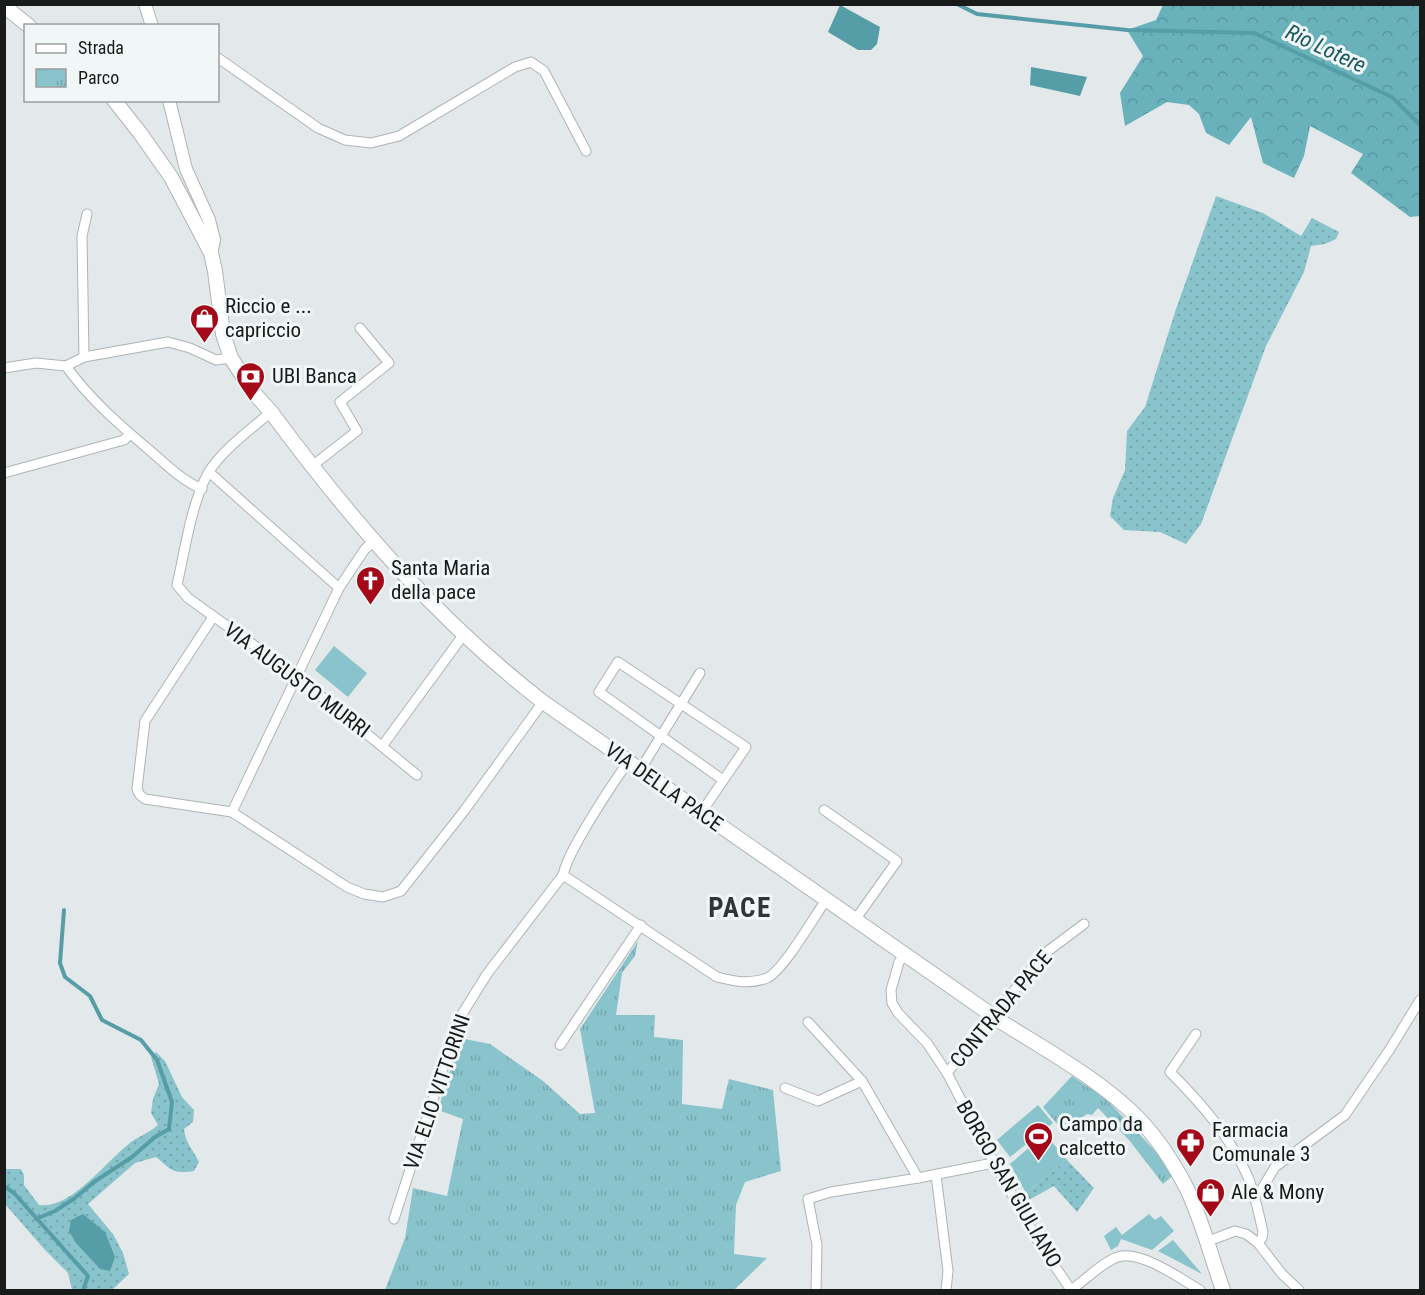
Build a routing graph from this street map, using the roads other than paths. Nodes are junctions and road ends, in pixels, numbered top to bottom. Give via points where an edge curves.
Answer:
1 (145, 4) edge
2 (4, 6) edge
3 (26, 24) edge
4 (151, 24) edge
5 (219, 59) edge
6 (116, 102) edge
7 (169, 102) edge
8 (586, 151) dead end
9 (87, 214) dead end
10 (211, 253) junction
11 (360, 328) dead end
12 (84, 357) junction
13 (231, 358) junction
14 (66, 366) junction
15 (4, 368) edge
16 (271, 412) junction
17 (130, 434) junction
18 (312, 466) junction
19 (209, 472) junction
20 (4, 473) edge
21 (202, 489) junction
22 (373, 542) junction
23 (339, 588) junction
24 (213, 617) junction
25 (464, 634) junction
26 (700, 673) dead end
27 (296, 676) junction
28 (543, 702) junction
29 (681, 704) junction
30 (661, 736) junction
31 (383, 745) junction
32 (628, 762) junction
33 (645, 762) dead end
34 (417, 775) dead end
35 (723, 780) junction
36 (824, 810) dead end
37 (232, 812) junction
38 (701, 813) junction
39 (563, 875) junction
40 (826, 900) junction
41 (855, 920) junction
42 (1084, 924) dead end
43 (641, 925) junction
44 (905, 954) junction
45 (1420, 1000) edge
46 (808, 1022) dead end
47 (1196, 1034) dead end
48 (561, 1045) dead end
49 (947, 1073) junction
50 (862, 1081) junction
51 (785, 1088) dead end
52 (994, 1161) junction
53 (936, 1175) junction
54 (918, 1178) junction
55 (1254, 1194) junction
56 (394, 1219) dead end
57 (1206, 1242) junction
58 (1258, 1243) junction
59 (816, 1290) edge
60 (946, 1290) edge
61 (1071, 1290) edge
62 (1200, 1290) edge
63 (1223, 1290) edge
64 (1299, 1290) edge

1 - 4 street
2 - 3 main road
5 - 8 street via 318,128 345,140 371,143 399,136 531,62 543,71
6 - 10 main road, VIA DELLA PACE via 171,177
7 - 10 street via 186,169 209,220 214,240
9 - 12 street via 82,236
10 - 13 main road, VIA DELLA PACE via 223,334
11 - 18 street via 389,363 340,402 357,431
12 - 13 street via 168,342 216,360
12 - 14 street
13 - 16 main road, VIA DELLA PACE
14 - 15 street via 36,363
14 - 17 street via 81,388
16 - 18 main road, VIA DELLA PACE
16 - 19 street
17 - 20 street via 124,440
17 - 21 street via 188,483
18 - 22 main road, VIA DELLA PACE
19 - 21 street
19 - 23 street
21 - 24 street, VIA AUGUSTO MURRI via 177,585
22 - 23 street
22 - 25 main road, VIA DELLA PACE
23 - 27 street
24 - 27 street, VIA AUGUSTO MURRI
24 - 37 street via 145,721 137,789 145,799
25 - 28 main road, VIA DELLA PACE
25 - 31 street
26 - 29 street
27 - 31 street, VIA AUGUSTO MURRI
27 - 37 street
28 - 32 main road, VIA DELLA PACE
28 - 37 street via 401,891 391,895 364,894 347,887
29 - 30 street
29 - 30 street via 618,662 599,692
29 - 35 street via 746,747
30 - 33 street
30 - 35 street
31 - 34 street, VIA AUGUSTO MURRI
32 - 38 main road, VIA DELLA PACE
32 - 39 street, VIA ELIO VITTORINI via 587,825
35 - 38 street
36 - 41 street via 897,861
38 - 40 main road, VIA DELLA PACE
39 - 43 street
39 - 56 street, VIA ELIO VITTORINI via 487,974 459,1019
40 - 41 main road, VIA DELLA PACE
40 - 43 street via 782,964 769,977 754,981 717,977
41 - 44 main road, VIA DELLA PACE
42 - 49 street, CONTRADA PACE via 1044,954
43 - 48 street
44 - 49 street, BORGO SAN GIULIANO via 891,990 892,1003
44 - 57 main road, VIA DELLA PACE via 1091,1081 1139,1119 1164,1149 1187,1189
45 - 55 street via 1345,1115 1275,1167 1260,1192
46 - 50 street
47 - 55 street via 1170,1072 1212,1116
49 - 52 street, BORGO SAN GIULIANO
50 - 51 street via 818,1101
50 - 54 street
52 - 53 street
52 - 61 street, BORGO SAN GIULIANO via 1039,1243
53 - 54 street
53 - 60 street via 948,1271
54 - 59 street via 808,1199 817,1245
55 - 58 street via 1263,1232
57 - 58 street via 1235,1231
57 - 63 main road, VIA DELLA PACE
58 - 64 street
61 - 62 street via 1110,1260 1122,1256 1150,1262

